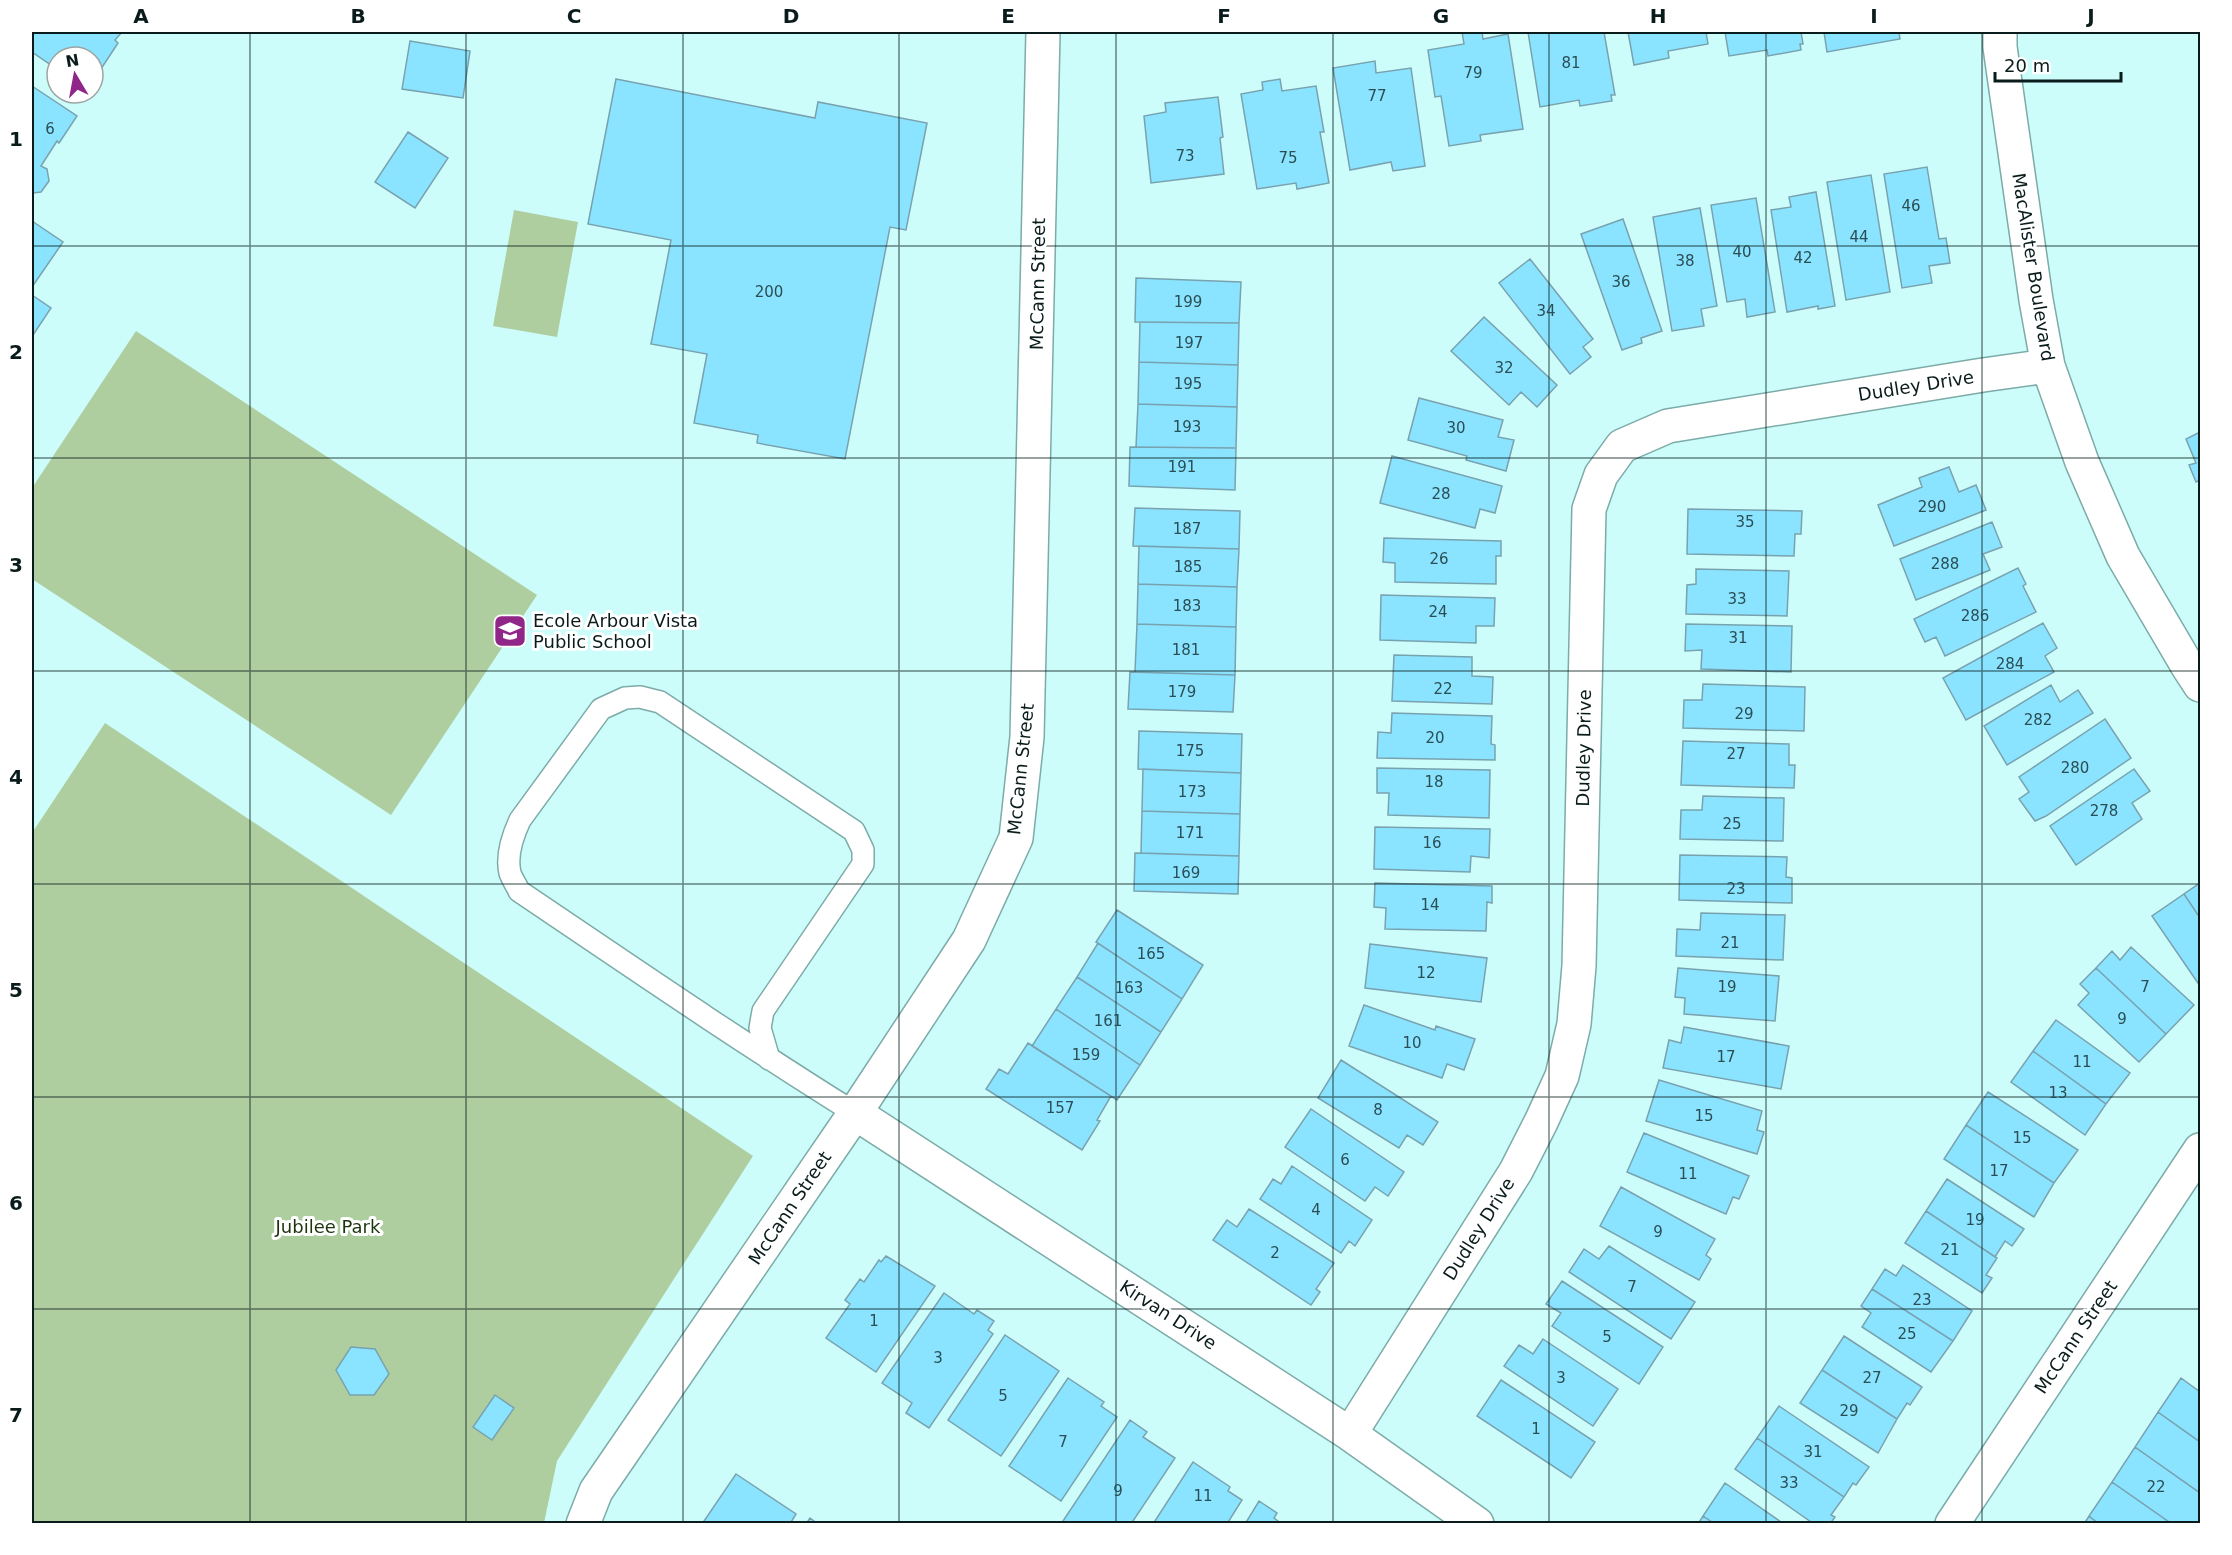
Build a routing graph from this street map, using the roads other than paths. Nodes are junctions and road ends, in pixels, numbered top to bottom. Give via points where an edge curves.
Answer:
1 (1043, 32) edge
2 (2000, 32) edge
3 (2049, 366) junction
4 (2200, 685) edge
5 (769, 1059) junction
6 (855, 1113) junction
7 (2200, 1150) edge
8 (1350, 1434) junction
9 (583, 1524) edge
10 (1477, 1524) edge
11 (1952, 1524) edge

1 - 6 street, McCann Street via 1028,737 1016,838 969,940
2 - 3 street, MacAlister Boulevard via 2036,300
3 - 4 street, MacAlister Boulevard via 2082,462 2123,556
3 - 8 street, Dudley Drive via 1668,426 1622,446 1601,475 1589,509 1579,966 1574,1024 1562,1076 1516,1171
5 - 5 lane via 759,1028 763,1011 863,864 863,850 854,831 660,702 625,698 602,709 520,820 513,835 510,873 519,891
5 - 6 lane
6 - 8 street, Kirvan Drive
6 - 9 street, McCann Street via 596,1491
7 - 11 street, McCann Street
8 - 10 street, Kirvan Drive

